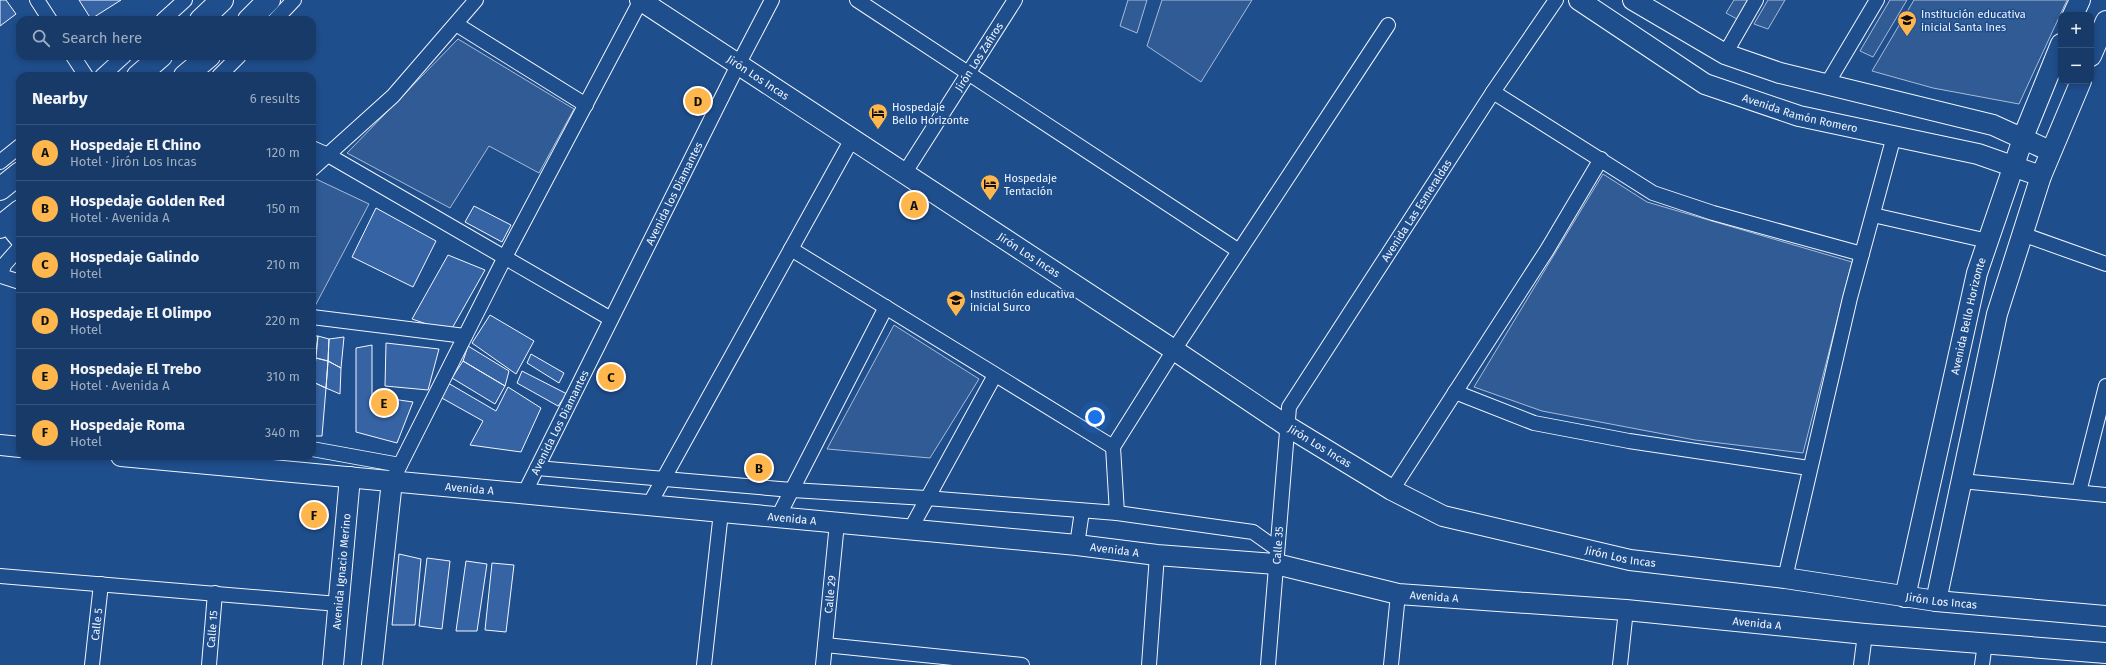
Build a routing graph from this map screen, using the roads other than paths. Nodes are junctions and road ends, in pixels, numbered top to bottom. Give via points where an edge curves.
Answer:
1 (37, 0) edge
2 (185, 0) edge
3 (222, 0) edge
4 (269, 0) edge
5 (294, 0) edge
6 (476, 0) edge
7 (640, 0) edge
8 (772, 0) edge
9 (857, 0) edge
10 (1015, 0) edge
11 (1556, 0) edge
12 (1579, 0) edge
13 (1633, 0) edge
14 (1756, 0) edge
15 (1877, 0) edge
16 (2080, 0) edge
17 (2074, 12) edge
18 (47, 16) edge
19 (167, 16) edge
20 (205, 16) edge
21 (253, 16) edge
22 (278, 16) edge
23 (2106, 21) edge
24 (456, 24) junction
25 (1388, 25) dead end
26 (2059, 48) edge
27 (2094, 49) edge
28 (1725, 54) junction
29 (76, 60) edge
30 (120, 60) edge
31 (156, 60) edge
32 (204, 60) edge
33 (235, 60) edge
34 (735, 71) junction
35 (83, 72) edge
36 (106, 72) edge
37 (143, 72) edge
38 (190, 72) edge
39 (223, 72) edge
40 (968, 74) junction
41 (1827, 84) junction
42 (2079, 84) edge
43 (1493, 92) junction
44 (586, 105) junction
45 (1894, 136) junction
46 (852, 139) junction
47 (2023, 139) junction
48 (16, 149) edge
49 (316, 150) edge
50 (2050, 151) junction
51 (328, 155) junction
52 (1601, 159) junction
53 (0, 162) edge
54 (316, 166) edge
55 (2013, 166) junction
56 (904, 174) junction
57 (16, 176) edge
58 (2041, 176) junction
59 (0, 190) edge
60 (1873, 215) junction
61 (8, 221) edge
62 (2022, 234) junction
63 (16, 236) edge
64 (1988, 241) junction
65 (791, 249) junction
66 (1239, 251) junction
67 (16, 252) edge
68 (1862, 254) junction
69 (505, 257) junction
70 (2106, 264) edge
71 (16, 281) edge
72 (886, 307) junction
73 (614, 314) junction
74 (316, 318) edge
75 (464, 336) junction
76 (1174, 350) junction
77 (995, 375) junction
78 (2106, 386) edge
79 (1455, 392) junction
80 (1287, 426) junction
81 (0, 445) edge
82 (16, 447) edge
83 (1113, 447) junction
84 (316, 450) edge
85 (193, 460) edge
86 (537, 468) junction
87 (1809, 468) junction
88 (396, 473) junction
89 (350, 477) junction
90 (664, 478) junction
91 (1961, 481) junction
92 (792, 490) junction
93 (1392, 490) junction
94 (2079, 492) junction
95 (524, 494) junction
96 (2106, 495) edge
97 (926, 498) junction
98 (649, 505) junction
99 (1082, 511) junction
100 (721, 512) junction
101 (1117, 513) junction
102 (778, 517) junction
103 (837, 523) junction
104 (910, 530) junction
105 (1077, 545) junction
106 (1157, 555) junction
107 (1276, 556) junction
108 (0, 576) edge
109 (1785, 578) junction
110 (100, 584) junction
111 (215, 593) junction
112 (1398, 594) junction
113 (1905, 597) junction
114 (1936, 601) junction
115 (338, 604) junction
116 (1626, 610) junction
117 (2106, 616) edge
118 (1865, 634) junction
119 (1985, 642) junction
120 (825, 645) junction
121 (2106, 654) edge
122 (937, 661) edge
123 (92, 665) edge
124 (209, 665) edge
125 (333, 665) edge
126 (372, 665) edge
127 (704, 665) edge
128 (823, 665) edge
129 (1022, 665) edge
130 (1148, 665) edge
131 (1268, 665) edge
132 (1391, 665) edge
133 (1620, 665) edge
134 (1861, 665) edge
135 (1982, 665) edge

1 - 18 street
2 - 19 street
3 - 20 highway
4 - 21 highway
5 - 22 street
6 - 24 street
7 - 34 street, Jirón Los Incas
7 - 44 street
8 - 34 street
9 - 40 street
10 - 40 street, Jirón Los Zafiros
11 - 43 street, Avenida Las Esmeraldas
12 - 45 street, Avenida Ramón Romero via 1705,84 1799,116
13 - 28 street
14 - 28 street
15 - 41 street
16 - 17 street
23 - 27 street
24 - 44 street
24 - 51 street via 393,96
25 - 66 street
26 - 47 street, Avenida Bello Horizonte
28 - 41 street via 1780,73
29 - 35 street
30 - 36 street
31 - 37 highway
32 - 38 highway
33 - 39 street
34 - 46 street, Jirón Los Incas
34 - 73 street, Avenida los Diamantes
40 - 56 street, Jirón Los Zafiros
40 - 66 street
41 - 47 street via 1992,125
42 - 50 street
43 - 52 street
43 - 80 street, Avenida Las Esmeraldas via 1289,406
44 - 69 street
45 - 55 street, Avenida Ramón Romero via 1978,154
45 - 60 street
46 - 56 street, Jirón Los Incas
46 - 65 street
47 - 50 street
47 - 55 street, Avenida Bello Horizonte
48 - 53 street
49 - 51 street
50 - 58 street
51 - 54 street
51 - 69 street
52 - 68 street via 1653,193 1713,213
52 - 79 street via 1547,250
55 - 58 street, Avenida Ramón Romero
55 - 64 street, Avenida Bello Horizonte
56 - 76 street, Jirón Los Incas
57 - 59 highway
58 - 62 street
60 - 64 street
60 - 68 street
61 - 63 street
62 - 70 street
62 - 91 street via 1997,314
64 - 113 street, Avenida Bello Horizonte via 1977,273
65 - 72 street
65 - 90 street
66 - 76 street
67 - 71 street via 4,265 1,276
68 - 87 street
69 - 73 street
69 - 75 street
72 - 77 street
72 - 92 street
73 - 86 street, Avenida Los Diamantes
74 - 75 street
75 - 88 street
76 - 80 street, Jirón Los Incas
76 - 83 street
77 - 83 street
77 - 97 street
78 - 94 street
79 - 87 street via 1534,423 1629,441
79 - 93 street
80 - 93 street, Jirón Los Incas
80 - 107 street, Calle 35
81 - 82 street
83 - 101 street
84 - 88 street
85 - 89 street, Avenida A
86 - 90 street
86 - 95 street, Avenida Los Diamantes
87 - 109 street
88 - 89 street, Avenida A
88 - 95 street, Avenida A
88 - 126 street
89 - 115 street, Avenida Ignacio Merino
90 - 92 street
90 - 98 street
91 - 94 street
91 - 114 street
92 - 97 street
92 - 102 street
93 - 109 street, Jirón Los Incas via 1443,516 1520,536 1630,560
94 - 96 street
95 - 98 street, Avenida A
97 - 99 street
97 - 104 street
98 - 100 street, Avenida A
99 - 101 street
99 - 105 street
100 - 102 street, Avenida A
100 - 127 street
101 - 107 street via 1253,532
102 - 103 street, Avenida A
103 - 104 street, Avenida A
103 - 120 street, Calle 29
104 - 105 street, Avenida A
105 - 106 street, Avenida A
106 - 107 street, Avenida A
106 - 130 street
107 - 112 street, Avenida A
107 - 131 street, Calle 35
108 - 110 street
109 - 113 street, Jirón Los Incas
110 - 111 street
110 - 123 street, Calle 5
111 - 115 street
111 - 124 street, Calle 15
112 - 116 street, Avenida A
112 - 132 street
113 - 114 street, Jirón Los Incas
114 - 117 street, Jirón Los Incas
115 - 125 street, Avenida Ignacio Merino
116 - 118 street, Avenida A
116 - 133 street
118 - 119 street, Avenida A
118 - 134 street
119 - 121 street, Avenida A
119 - 135 street
120 - 122 street
120 - 128 street, Calle 29
122 - 129 street

